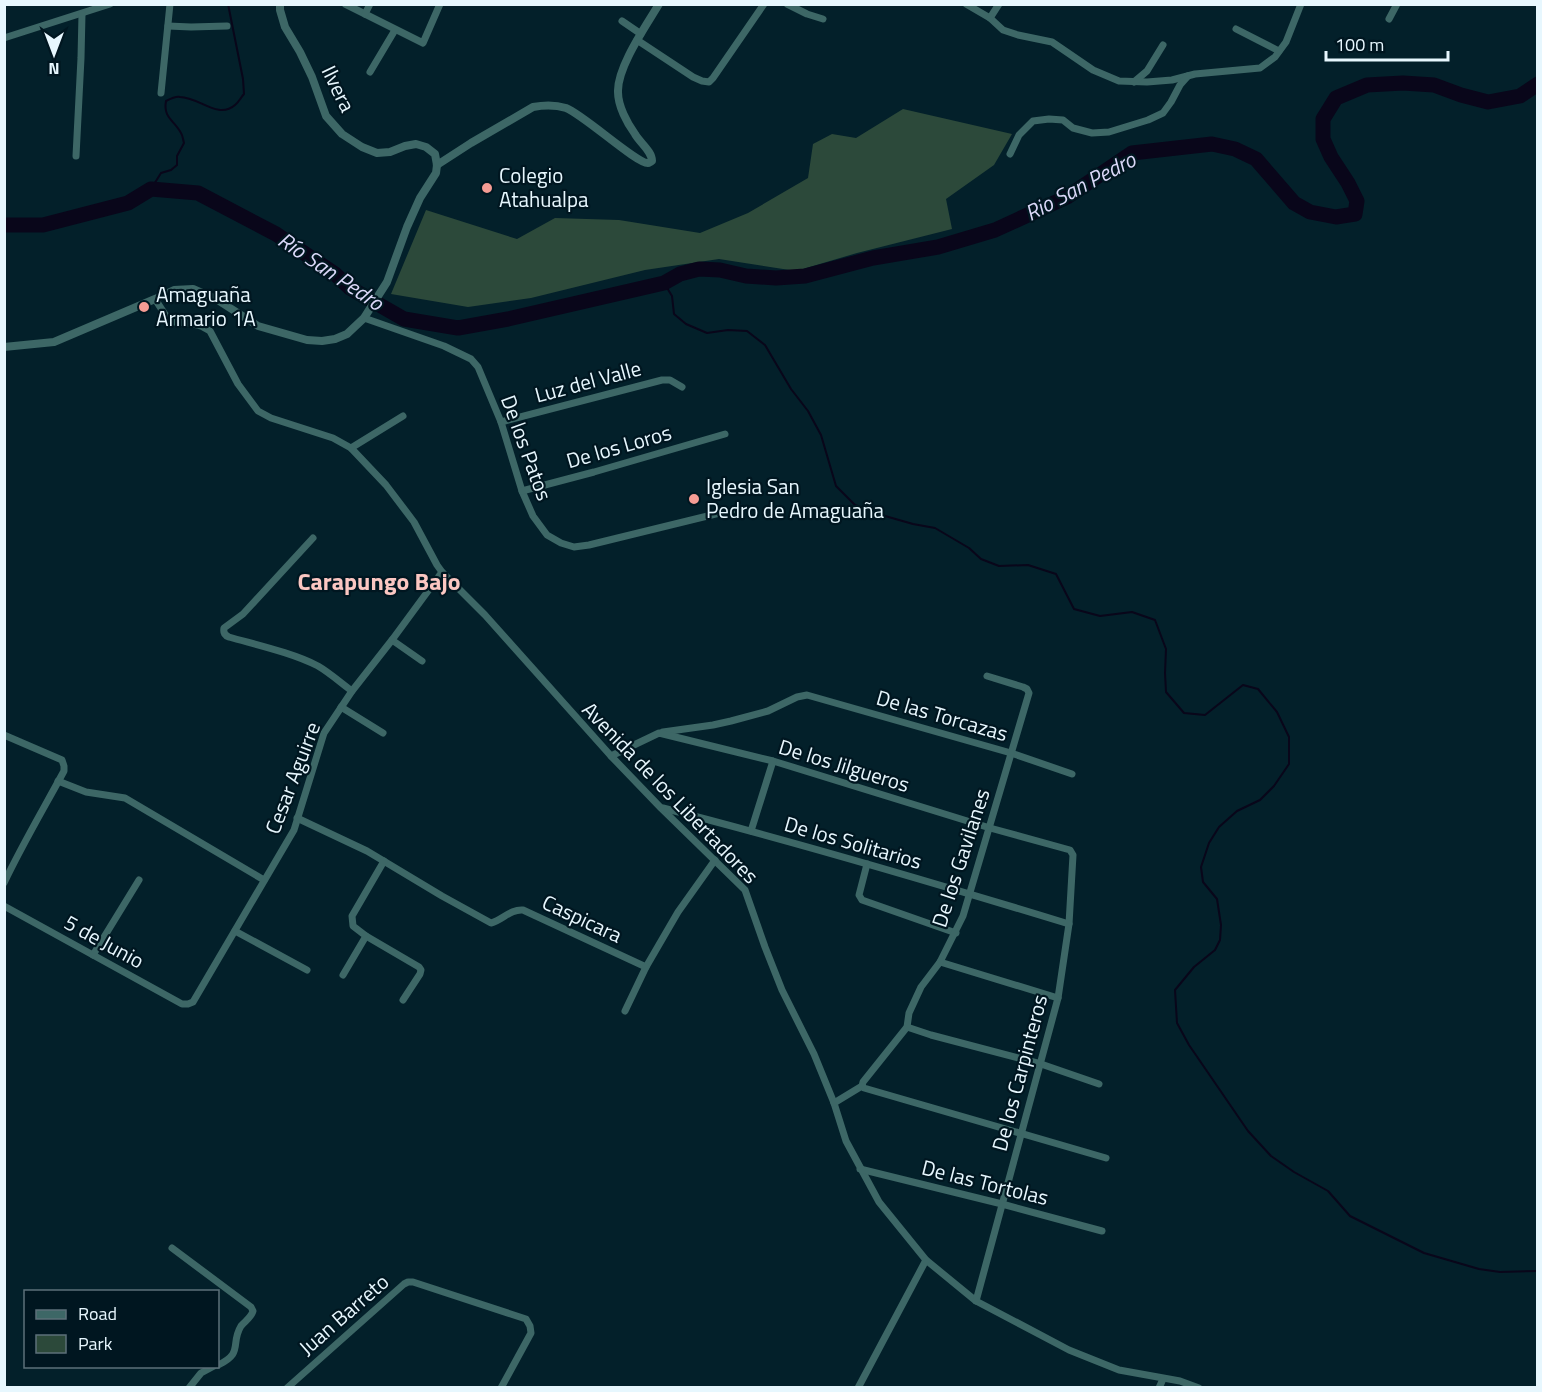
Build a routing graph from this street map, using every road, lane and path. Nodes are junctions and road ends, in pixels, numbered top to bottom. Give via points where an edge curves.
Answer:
1 (110, 4) edge
2 (170, 4) edge
3 (280, 4) edge
4 (345, 4) edge
5 (370, 4) edge
6 (440, 4) edge
7 (659, 4) edge
8 (764, 4) edge
9 (787, 4) edge
10 (966, 4) edge
11 (999, 4) edge
12 (1301, 4) edge
13 (1396, 4) edge
14 (82, 14) junction
15 (365, 14) junction
16 (990, 18) junction
17 (823, 19) dead end
18 (1389, 20) dead end
19 (622, 21) dead end
20 (168, 26) junction
21 (227, 26) dead end
22 (1236, 29) dead end
23 (394, 30) junction
24 (639, 37) junction
25 (4, 38) edge
26 (1163, 45) dead end
27 (1279, 51) junction
28 (370, 72) dead end
29 (1188, 76) junction
30 (1134, 82) junction
31 (161, 93) dead end
32 (1010, 154) dead end
33 (76, 156) dead end
34 (437, 165) junction
35 (155, 299) junction
36 (367, 314) junction
37 (4, 347) edge
38 (682, 387) dead end
39 (403, 416) dead end
40 (501, 422) junction
41 (725, 434) dead end
42 (351, 448) junction
43 (522, 491) junction
44 (740, 508) dead end
45 (313, 538) dead end
46 (442, 572) junction
47 (392, 640) junction
48 (422, 661) dead end
49 (987, 676) dead end
50 (352, 691) junction
51 (341, 707) junction
52 (383, 733) dead end
53 (659, 733) junction
54 (4, 735) edge
55 (1011, 753) junction
56 (611, 756) junction
57 (773, 761) junction
58 (1072, 774) dead end
59 (58, 781) junction
60 (661, 808) junction
61 (297, 818) junction
62 (990, 828) junction
63 (751, 831) junction
64 (1070, 850) joint
65 (715, 860) junction
66 (384, 861) junction
67 (867, 864) junction
68 (139, 880) dead end
69 (264, 880) junction
70 (4, 884) edge
71 (971, 894) junction
72 (4, 906) edge
73 (1069, 924) junction
74 (235, 931) junction
75 (956, 933) junction
76 (366, 936) junction
77 (93, 955) junction
78 (940, 962) junction
79 (646, 967) junction
80 (307, 970) dead end
81 (343, 975) dead end
82 (1058, 998) junction
83 (403, 1000) dead end
84 (188, 1004) joint
85 (625, 1011) dead end
86 (907, 1027) junction
87 (1041, 1064) junction
88 (1099, 1084) dead end
89 (862, 1086) junction
90 (834, 1103) junction
91 (1021, 1134) junction
92 (1107, 1158) dead end
93 (860, 1169) junction
94 (1002, 1204) junction
95 (1102, 1231) dead end
96 (172, 1248) dead end
97 (926, 1260) junction
98 (976, 1301) junction
99 (219, 1365) edge
100 (212, 1368) edge
101 (1163, 1379) junction
102 (189, 1388) edge
103 (287, 1388) edge
104 (501, 1388) edge
105 (858, 1388) edge
106 (1160, 1388) edge
107 (1199, 1388) edge

1 - 14 street
2 - 20 street
3 - 34 street, Ilvera via 285,27 312,77 326,116 342,134 377,153 416,144 426,147 435,154
4 - 15 street
5 - 15 street
6 - 23 street via 423,43
7 - 24 street
8 - 24 street via 709,82 693,77
9 - 17 street
10 - 16 street
11 - 16 street
12 - 27 street
13 - 18 street
14 - 25 street
14 - 33 street
15 - 23 street
16 - 30 street via 1003,30 1052,42 1093,70 1119,81
19 - 24 street
20 - 21 street
20 - 31 street
22 - 27 street
23 - 28 street
24 - 34 street via 618,81 618,94 634,134 652,156 650,163 566,108 542,105
26 - 30 street via 1147,71
27 - 29 street via 1260,68
29 - 30 street
29 - 32 street via 1163,113 1148,120 1092,133 1073,128 1063,120 1033,121 1019,135
34 - 36 street via 407,227 387,282
35 - 36 street via 174,290 193,289 258,326 307,340 322,341 347,334
35 - 37 street via 54,342
35 - 42 street, Avenida de los Libertadores via 173,322 190,323 210,331 238,384 258,411
36 - 40 street, De los Patos via 471,359
38 - 40 street, Luz del Valle via 662,380
39 - 42 street
40 - 43 street, De los Patos
41 - 43 street, De los Loros
42 - 46 street, Avenida de los Libertadores via 414,522
43 - 44 street, De los Patos via 547,535 574,547
45 - 50 street via 243,614 224,628 224,633 229,638 310,662
46 - 47 street, Cesar Aguirre
46 - 56 street, Avenida de los Libertadores
47 - 48 street
47 - 50 street, Cesar Aguirre
49 - 55 street, De los Gavilanes via 1029,693
50 - 51 street, Cesar Aguirre
51 - 52 street
51 - 61 street, Cesar Aguirre via 324,733
53 - 55 street, De las Torcazas via 731,721 807,695
53 - 56 street
53 - 57 street, De los Jilgueros
54 - 59 street via 62,760 64,771
55 - 58 street, De las Torcazas
55 - 62 street, De los Gavilanes
56 - 60 street, Avenida de los Libertadores
57 - 62 street, De los Jilgueros
57 - 63 street
59 - 69 street via 86,792 125,798
59 - 70 street
60 - 63 street, De los Solitarios
60 - 65 street, Avenida de los Libertadores
61 - 66 street, Caspicara
61 - 69 street, Cesar Aguirre
62 - 64 street, De los Jilgueros
62 - 71 street, De los Gavilanes
63 - 67 street, De los Solitarios
64 - 73 street, De los Carpinteros via 1074,859
65 - 79 street
65 - 90 street, Avenida de los Libertadores via 745,890 782,990
66 - 76 street via 352,916 353,926
66 - 79 street, Caspicara via 491,923 515,910 523,910
67 - 71 street, De los Solitarios
67 - 75 street via 861,900
68 - 77 street
69 - 74 street, Cesar Aguirre
71 - 73 street, De los Solitarios
71 - 75 street, De los Gavilanes
72 - 77 street, 5 de Junio
73 - 82 street, De los Carpinteros
74 - 80 street
74 - 84 street, Cesar Aguirre via 193,1002
75 - 78 street, De los Gavilanes
76 - 81 street
76 - 83 street via 421,970
77 - 84 street, 5 de Junio
78 - 82 street
78 - 86 street, De los Gavilanes via 921,987
79 - 85 street
82 - 87 street, De los Carpinteros
86 - 87 street
86 - 89 street, De los Gavilanes
87 - 88 street
87 - 91 street, De los Carpinteros
89 - 90 street
89 - 91 street
90 - 93 street, Avenida de los Libertadores
91 - 92 street
91 - 94 street, De los Carpinteros
93 - 94 street, De las Tortolas
93 - 97 street, Avenida de los Libertadores via 879,1202
94 - 95 street, De las Tortolas
94 - 98 street, De los Carpinteros
96 - 99 street via 253,1311 240,1328 235,1352
97 - 98 street, Avenida de los Libertadores
97 - 105 street
98 - 101 street, Avenida de los Libertadores via 1095,1361
100 - 102 street via 201,1373
101 - 106 street
101 - 107 street, Avenida de los Libertadores
103 - 104 street, Juan Barreto via 408,1282 526,1319 531,1333

